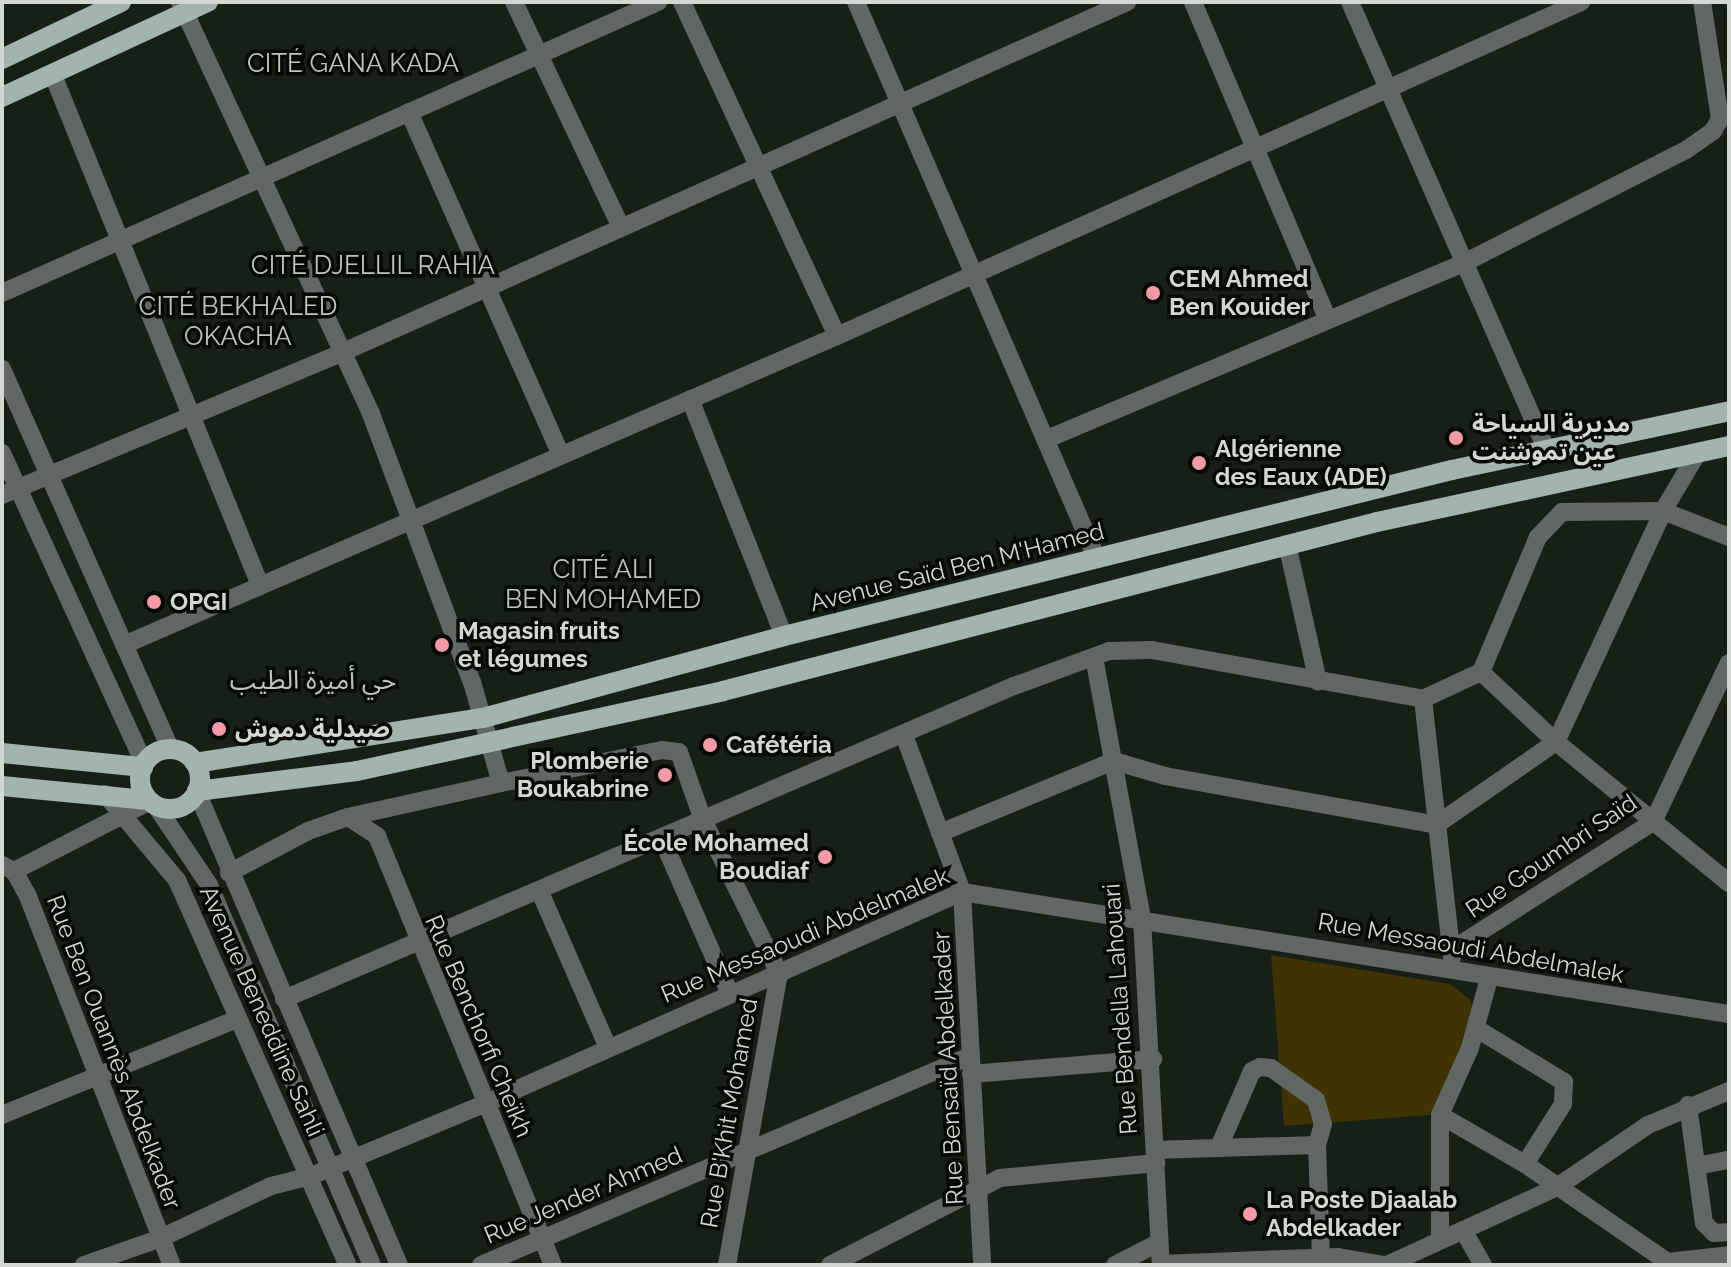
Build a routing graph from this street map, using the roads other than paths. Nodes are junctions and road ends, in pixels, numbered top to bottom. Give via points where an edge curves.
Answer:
1 (121, 2) edge
2 (208, 2) edge
3 (514, 2) edge
4 (658, 2) edge
5 (682, 2) edge
6 (856, 2) edge
7 (1127, 2) edge
8 (1193, 2) edge
9 (1350, 2) edge
10 (1581, 2) edge
11 (1702, 2) edge
12 (182, 7) edge
13 (538, 55) junction
14 (2, 59) edge
15 (53, 75) junction
16 (1386, 86) junction
17 (2, 97) edge
18 (899, 101) junction
19 (409, 112) junction
20 (1255, 146) junction
21 (757, 164) junction
22 (261, 178) junction
23 (620, 225) junction
24 (120, 241) junction
25 (1464, 263) junction
26 (975, 274) junction
27 (486, 286) junction
28 (2, 293) edge
29 (1328, 320) junction
30 (837, 336) junction
31 (341, 353) junction
32 (2, 369) edge
33 (690, 399) junction
34 (1729, 411) edge
35 (192, 417) junction
36 (1047, 439) junction
37 (1729, 446) edge
38 (1547, 451) junction
39 (1698, 452) junction
40 (2, 453) edge
41 (561, 455) junction
42 (45, 475) junction
43 (1554, 484) junction
44 (9, 491) edge
45 (1663, 511) junction
46 (1562, 512) junction
47 (411, 520) junction
48 (1729, 537) edge
49 (1287, 544) junction
50 (1097, 559) junction
51 (260, 585) junction
52 (784, 636) junction
53 (124, 645) junction
54 (1094, 657) junction
55 (1729, 663) edge
56 (1481, 672) junction
57 (1318, 682) junction
58 (1423, 699) junction
59 (483, 718) junction
60 (904, 735) junction
61 (1556, 742) junction
62 (489, 743) junction
63 (170, 749) junction
64 (2, 753) edge
65 (1114, 761) junction
66 (195, 763) junction
67 (143, 765) junction
68 (501, 783) junction
69 (2, 786) edge
70 (197, 792) junction
71 (105, 794) junction
72 (152, 802) junction
73 (123, 816) junction
74 (348, 817) junction
75 (703, 820) junction
76 (1653, 822) junction
77 (1436, 825) junction
78 (940, 833) junction
79 (662, 839) junction
80 (149, 844) junction
81 (8, 868) edge
82 (229, 873) junction
83 (1729, 883) edge
84 (540, 892) junction
85 (962, 892) junction
86 (1142, 918) junction
87 (419, 942) junction
88 (1453, 949) junction
89 (1449, 971) junction
90 (779, 973) junction
91 (1489, 978) junction
92 (730, 994) junction
93 (284, 999) junction
94 (1729, 1014) edge
95 (237, 1019) junction
96 (1477, 1029) junction
97 (607, 1045) junction
98 (1153, 1059) junction
99 (971, 1065) junction
100 (97, 1074) junction
101 (1729, 1091) edge
102 (486, 1103) junction
103 (1688, 1105) junction
104 (2, 1115) edge
105 (1440, 1115) junction
106 (1317, 1145) junction
107 (1219, 1147) junction
108 (744, 1151) junction
109 (352, 1155) junction
110 (1155, 1157) junction
111 (1729, 1160) edge
112 (1525, 1164) junction
113 (329, 1166) junction
114 (1697, 1166) junction
115 (311, 1176) junction
116 (980, 1185) junction
117 (1557, 1187) junction
118 (1463, 1230) junction
119 (1729, 1232) edge
120 (161, 1238) junction
121 (541, 1238) junction
122 (1440, 1238) junction
123 (1158, 1243) junction
124 (1729, 1255) edge
125 (1321, 1257) junction
126 (1670, 1264) edge
127 (84, 1265) edge
128 (172, 1265) edge
129 (348, 1265) edge
130 (372, 1265) edge
131 (399, 1265) edge
132 (481, 1265) edge
133 (553, 1265) edge
134 (727, 1265) edge
135 (830, 1265) edge
136 (982, 1265) edge
137 (1115, 1265) edge
138 (1161, 1265) edge
139 (1385, 1265) edge
140 (1483, 1265) edge

1 - 14 main road
2 - 12 main road
3 - 13 street
4 - 13 street
5 - 21 street
6 - 18 street
7 - 18 street
8 - 20 street
9 - 16 street
10 - 16 street
11 - 25 street via 1719,101 1720,119 1713,131 1639,176
12 - 15 main road
12 - 22 street
13 - 19 street
13 - 23 street
15 - 17 main road
15 - 24 street
16 - 20 street
16 - 25 street
18 - 21 street
18 - 26 street
19 - 22 street
19 - 27 street
20 - 26 street
20 - 29 street
21 - 23 street
21 - 30 street
22 - 24 street
22 - 31 street
23 - 27 street
24 - 28 street
24 - 35 street
25 - 29 street
25 - 38 street
26 - 30 street
26 - 36 street
27 - 31 street
27 - 41 street
29 - 36 street
30 - 33 street
31 - 35 street
31 - 47 street
32 - 42 street
33 - 41 street
33 - 52 street
34 - 38 main road, Avenue Saïd Ben M'Hamed
35 - 42 street
35 - 51 street
36 - 50 street
37 - 39 main road
38 - 50 main road, Avenue Saïd Ben M'Hamed
39 - 43 main road
39 - 45 street
40 - 44 street
41 - 47 street
42 - 44 street
42 - 53 street
43 - 46 street
43 - 49 main road
44 - 67 street
45 - 46 street
45 - 48 street
45 - 61 street
46 - 56 street via 1538,537
47 - 51 street
47 - 59 street
49 - 57 street
49 - 62 main road via 723,691
50 - 52 main road, Avenue Saïd Ben M'Hamed
51 - 53 street
52 - 59 main road, Avenue Saïd Ben M'Hamed
53 - 63 street
54 - 57 street via 1126,648 1152,650
54 - 60 street
54 - 65 street, Rue Bendella Lahouari
55 - 76 street, Rue Goumbri Saïd
56 - 58 street
56 - 61 street
57 - 58 street
58 - 77 street
59 - 62 street
59 - 66 main road, Avenue Saïd Ben M'Hamed
60 - 75 street
60 - 78 street, Rue Bensaïd Abdelkader
61 - 76 street
61 - 77 street
62 - 68 street
62 - 70 main road via 357,771
63 - 66 main road
63 - 67 main road
64 - 67 main road
65 - 77 street via 1165,776
65 - 78 street
65 - 86 street, Rue Bendella Lahouari
66 - 70 main road
67 - 72 main road via 140,782
68 - 74 street
68 - 75 street, Rue B'Khit Mohamed via 662,750 679,752
69 - 71 main road
70 - 72 main road via 175,808
70 - 82 street, Avenue Beneddine Sahli
71 - 72 main road
71 - 73 street, Avenue Beneddine Sahli
72 - 73 street
72 - 80 street via 145,828
72 - 113 street, Avenue Beneddine Sahli via 209,885
73 - 80 street, Avenue Beneddine Sahli
73 - 81 street
74 - 82 street via 308,831
74 - 87 street, Rue Benchorfi Cheïkh via 377,836
75 - 79 street
75 - 90 street, Rue B'Khit Mohamed
76 - 83 street
76 - 88 street, Rue Goumbri Saïd
77 - 88 street
78 - 85 street, Rue Bensaïd Abdelkader
79 - 84 street
79 - 92 street
80 - 95 street, Avenue Beneddine Sahli via 177,880
81 - 100 street, Rue Ben Ouannès Abdelkader
82 - 93 street, Avenue Beneddine Sahli
84 - 87 street
84 - 97 street
85 - 86 street, Rue Messaoudi Abdelmalek
85 - 90 street, Rue Messaoudi Abdelmalek
85 - 99 street, Rue Bensaïd Abdelkader
86 - 89 street, Rue Messaoudi Abdelmalek
86 - 98 street, Rue Bendella Lahouari
87 - 93 street
87 - 102 street, Rue Benchorfi Cheïkh
88 - 89 street
89 - 91 street, Rue Messaoudi Abdelmalek
90 - 92 street, Rue Messaoudi Abdelmalek
90 - 108 street, Rue B'Khit Mohamed
91 - 94 street, Rue Messaoudi Abdelmalek
91 - 96 street
92 - 97 street, Rue Messaoudi Abdelmalek
93 - 109 street, Avenue Beneddine Sahli
95 - 100 street
95 - 115 street, Avenue Beneddine Sahli
96 - 105 street
96 - 112 street via 1564,1082 1563,1104
97 - 102 street, Rue Messaoudi Abdelmalek
98 - 99 street, Rue Jender Ahmed
98 - 110 street, Rue Bendella Lahouari
99 - 108 street, Rue Jender Ahmed
99 - 116 street, Rue Bensaïd Abdelkader
100 - 104 street
100 - 120 street, Rue Ben Ouannès Abdelkader
101 - 103 street
102 - 109 street, Rue Messaoudi Abdelmalek
102 - 121 street, Rue Benchorfi Cheïkh
103 - 114 street
103 - 117 street via 1648,1125
105 - 112 street
105 - 122 street
106 - 107 street
106 - 107 street via 1323,1124 1316,1100 1271,1068 1260,1067 1252,1071
106 - 125 street
107 - 110 street
108 - 121 street, Rue Jender Ahmed
108 - 134 street, Rue B'Khit Mohamed
109 - 113 street, Rue Messaoudi Abdelmalek
109 - 131 street, Avenue Beneddine Sahli
110 - 116 street
110 - 123 street, Rue Bendella Lahouari
111 - 114 street
112 - 117 street
113 - 115 street, Rue Messaoudi Abdelmalek
113 - 130 street, Avenue Beneddine Sahli
114 - 119 street via 1704,1223 1714,1233
115 - 120 street, Rue Messaoudi Abdelmalek via 271,1186
115 - 129 street, Avenue Beneddine Sahli
116 - 135 street
116 - 136 street, Rue Bensaïd Abdelkader
117 - 118 street
117 - 126 street
118 - 122 street
118 - 140 street
120 - 127 street, Rue Messaoudi Abdelmalek
120 - 128 street, Rue Ben Ouannès Abdelkader
121 - 132 street, Rue Jender Ahmed
121 - 133 street, Rue Benchorfi Cheïkh
122 - 139 street
123 - 137 street
123 - 138 street, Rue Bendella Lahouari
124 - 126 street
125 - 138 street
125 - 139 street

